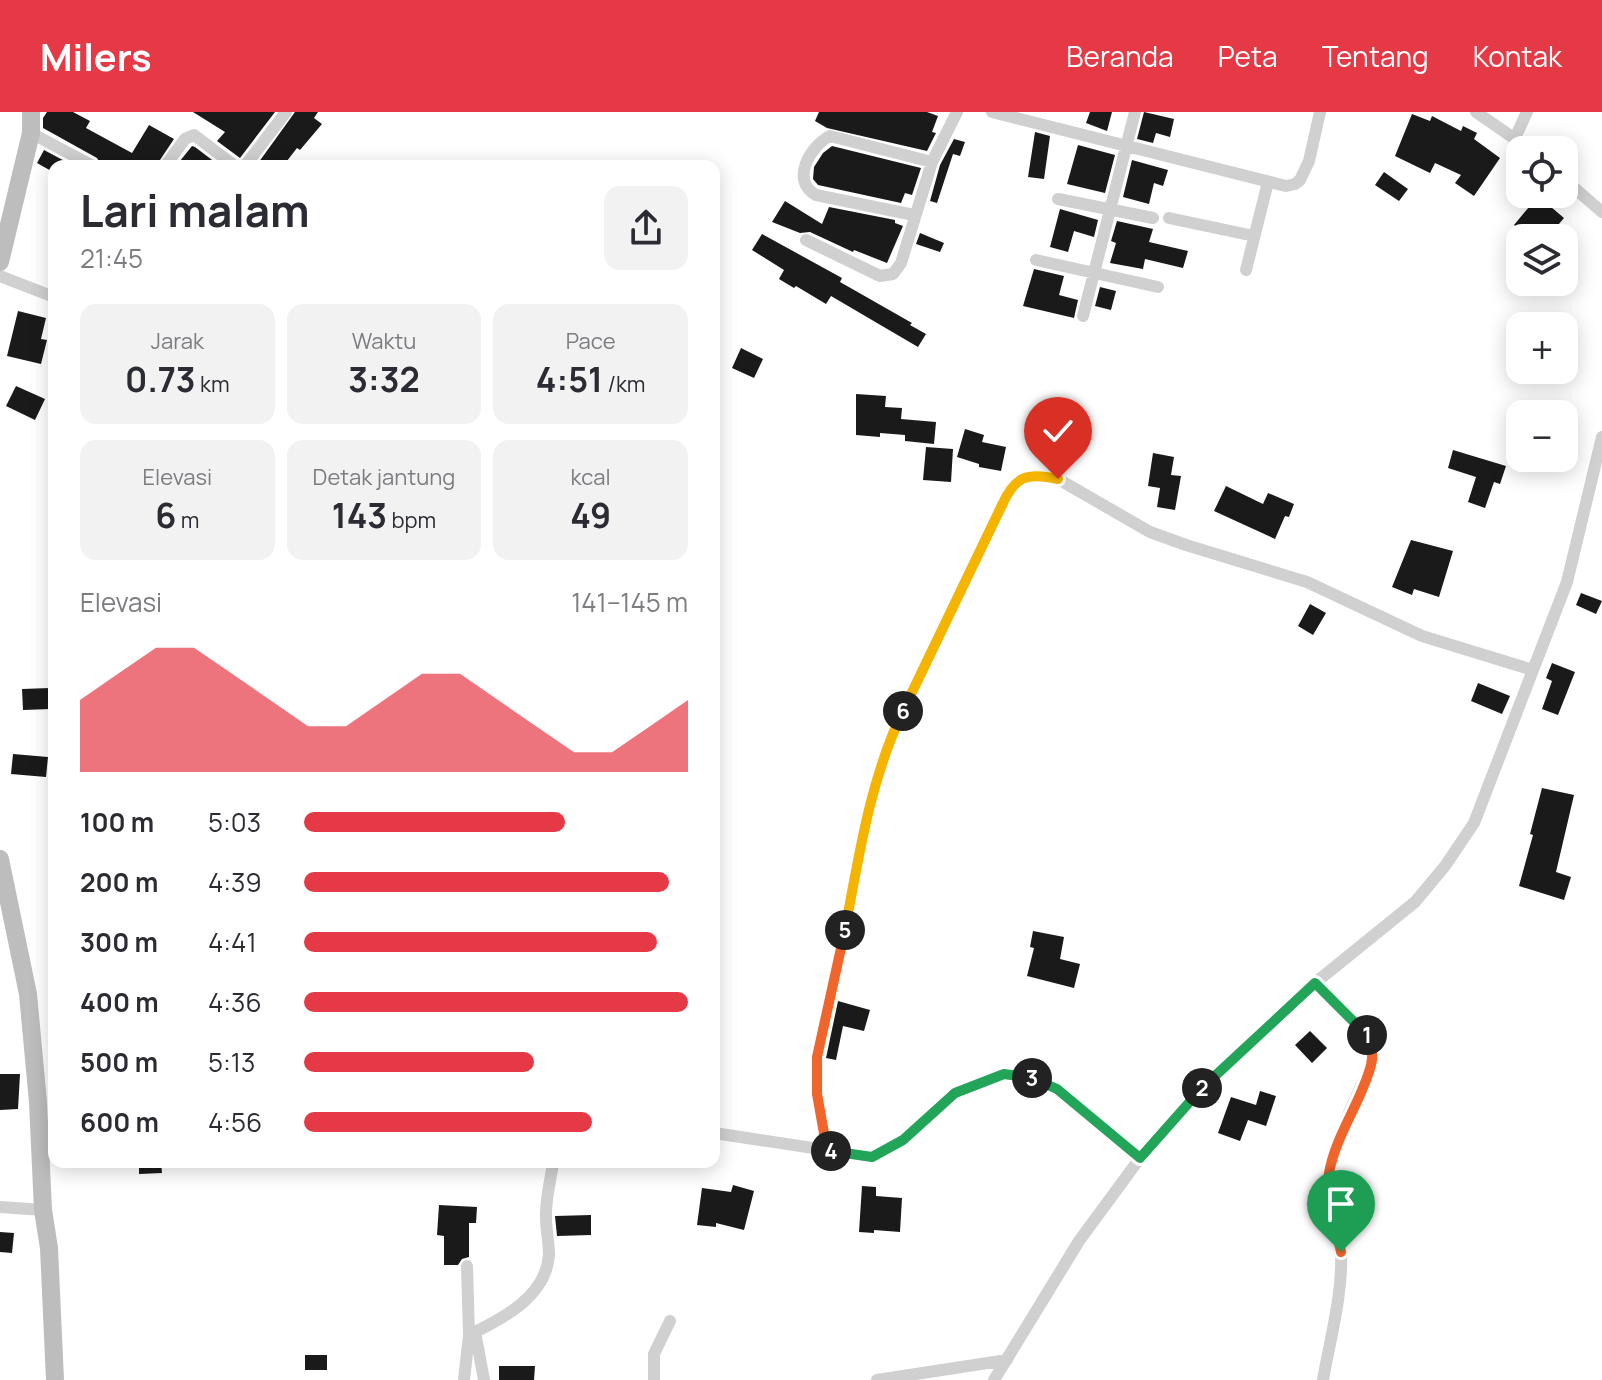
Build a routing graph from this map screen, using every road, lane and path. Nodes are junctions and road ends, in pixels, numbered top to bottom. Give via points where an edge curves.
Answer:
1 (31, 112) edge
2 (286, 112) edge
3 (957, 112) edge
4 (992, 112) edge
5 (1135, 112) edge
6 (1320, 112) edge
7 (1476, 112) edge
8 (1527, 112) edge
9 (31, 133) junction
10 (1512, 136) edge
11 (1516, 136) edge
12 (1127, 145) junction
13 (82, 160) edge
14 (169, 160) edge
15 (227, 160) edge
16 (250, 160) edge
17 (932, 162) junction
18 (1268, 182) junction
19 (1578, 191) edge
20 (1058, 199) dead end
21 (1110, 208) junction
22 (1602, 212) edge
23 (914, 215) junction
24 (1153, 218) dead end
25 (1169, 218) dead end
26 (1254, 236) junction
27 (806, 240) dead end
28 (1036, 260) dead end
29 (0, 262) edge
30 (1246, 270) dead end
31 (1094, 273) junction
32 (0, 276) edge
33 (1158, 287) dead end
34 (48, 295) edge
35 (1083, 316) dead end
36 (1602, 437) edge
37 (1533, 670) junction
38 (0, 859) edge
39 (1315, 983) junction
40 (720, 1134) edge
41 (827, 1150) junction
42 (1140, 1158) junction
43 (552, 1168) edge
44 (0, 1207) edge
45 (43, 1210) junction
46 (467, 1266) dead end
47 (670, 1321) dead end
48 (472, 1333) junction
49 (1007, 1360) junction
50 (55, 1380) edge
51 (464, 1380) edge
52 (484, 1380) edge
53 (654, 1380) edge
54 (877, 1380) edge
55 (995, 1380) edge
56 (1323, 1380) edge

1 - 9 main road
2 - 16 street
3 - 17 street
4 - 12 street
5 - 12 street
6 - 18 street via 1300,180 1286,186
7 - 10 street
8 - 11 street
9 - 13 street
9 - 29 main road
12 - 18 street
12 - 21 street
14 - 15 street via 194,135
17 - 23 street
17 - 23 street via 830,136 804,167 803,182 816,195
18 - 26 street
19 - 22 street
20 - 21 street
21 - 24 street
21 - 31 street
23 - 27 street via 901,263 887,276
25 - 26 street
26 - 30 street
28 - 31 street
31 - 33 street
31 - 35 street
32 - 34 street
36 - 37 street via 1567,582
37 - 39 street via 1474,823 1445,866 1415,902
37 - 41 street via 1422,636 1307,582 1150,532 1058,479 1029,475 1018,480 889,741 871,794 817,1057
38 - 45 main road via 28,994
39 - 42 street via 1220,1070
39 - 56 street via 1367,1034 1372,1056 1329,1170 1330,1206 1341,1252
40 - 41 street
41 - 42 street via 872,1157 903,1140 955,1093 1004,1074 1031,1077 1057,1089
42 - 49 street via 1079,1241
43 - 48 street via 545,1216 549,1259 543,1279 507,1315
44 - 45 street
45 - 50 main road
46 - 48 street
47 - 53 street via 654,1354
48 - 51 street
48 - 52 street
49 - 54 street
49 - 55 street

